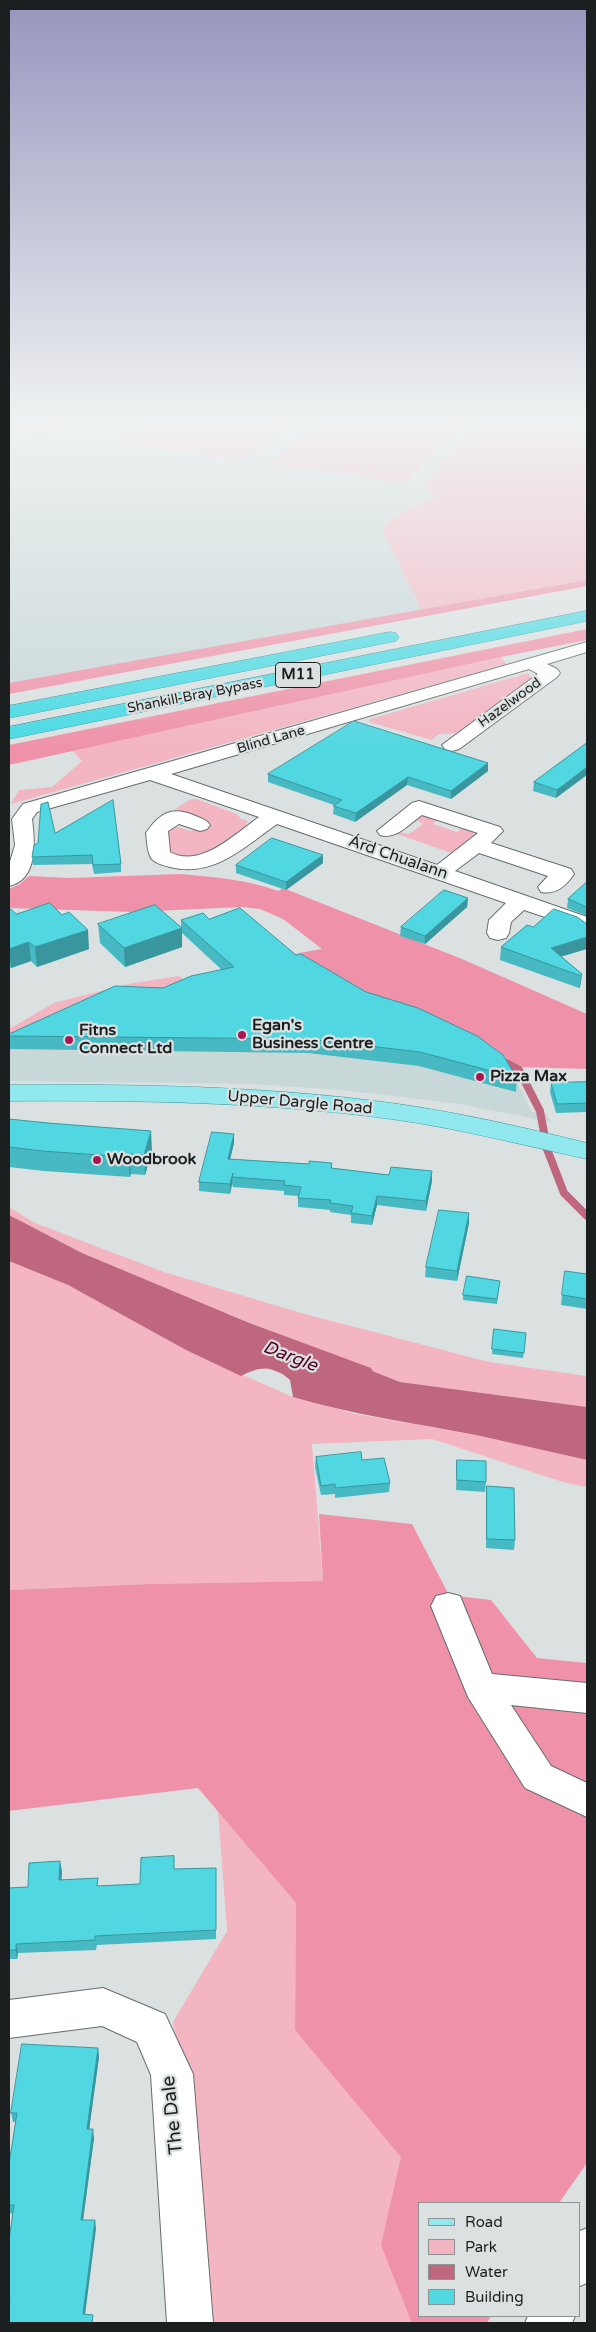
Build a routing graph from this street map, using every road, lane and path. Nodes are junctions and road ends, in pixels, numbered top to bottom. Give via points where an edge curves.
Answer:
1 (587, 616) edge
2 (410, 633) dead end
3 (587, 648) edge
4 (532, 664) junction
5 (9, 712) edge
6 (9, 733) edge
7 (452, 745) dead end
8 (153, 774) junction
9 (276, 816) junction
10 (200, 825) dead end
11 (387, 831) dead end
12 (476, 845) junction
13 (440, 873) junction
14 (9, 880) edge
15 (549, 886) dead end
16 (521, 901) junction
17 (587, 924) edge
18 (498, 933) dead end
19 (9, 1093) edge
20 (587, 1151) edge
21 (448, 1606) dead end
22 (480, 1687) junction
23 (587, 1698) edge
24 (587, 1801) edge
25 (9, 2019) edge
26 (587, 2250) edge
27 (581, 2262) edge
28 (190, 2323) edge

1 - 6 highway, Shankill-Bray Bypass / M11
2 - 5 highway, Shankill-Bray Bypass / M11
3 - 4 street, Blind Lane
4 - 7 street, Hazelwood via 551,674
4 - 8 street, Blind Lane
8 - 9 street, Árd Chualann
8 - 14 street, Blind Lane via 30,808 22,819 25,845 17,874
9 - 10 street via 210,860 178,862 160,855 156,833 160,827 177,816
9 - 13 street, Árd Chualann
11 - 12 street via 419,807 494,831
12 - 13 street
12 - 15 street via 563,874
13 - 16 street, Árd Chualann
16 - 17 street, Árd Chualann
16 - 18 street via 500,920
19 - 20 main road, Upper Dargle Road via 164,1094 391,1111
21 - 22 street
22 - 23 street
22 - 24 street via 538,1777
25 - 28 street, The Dale via 103,2007 151,2028 172,2074
26 - 27 street

